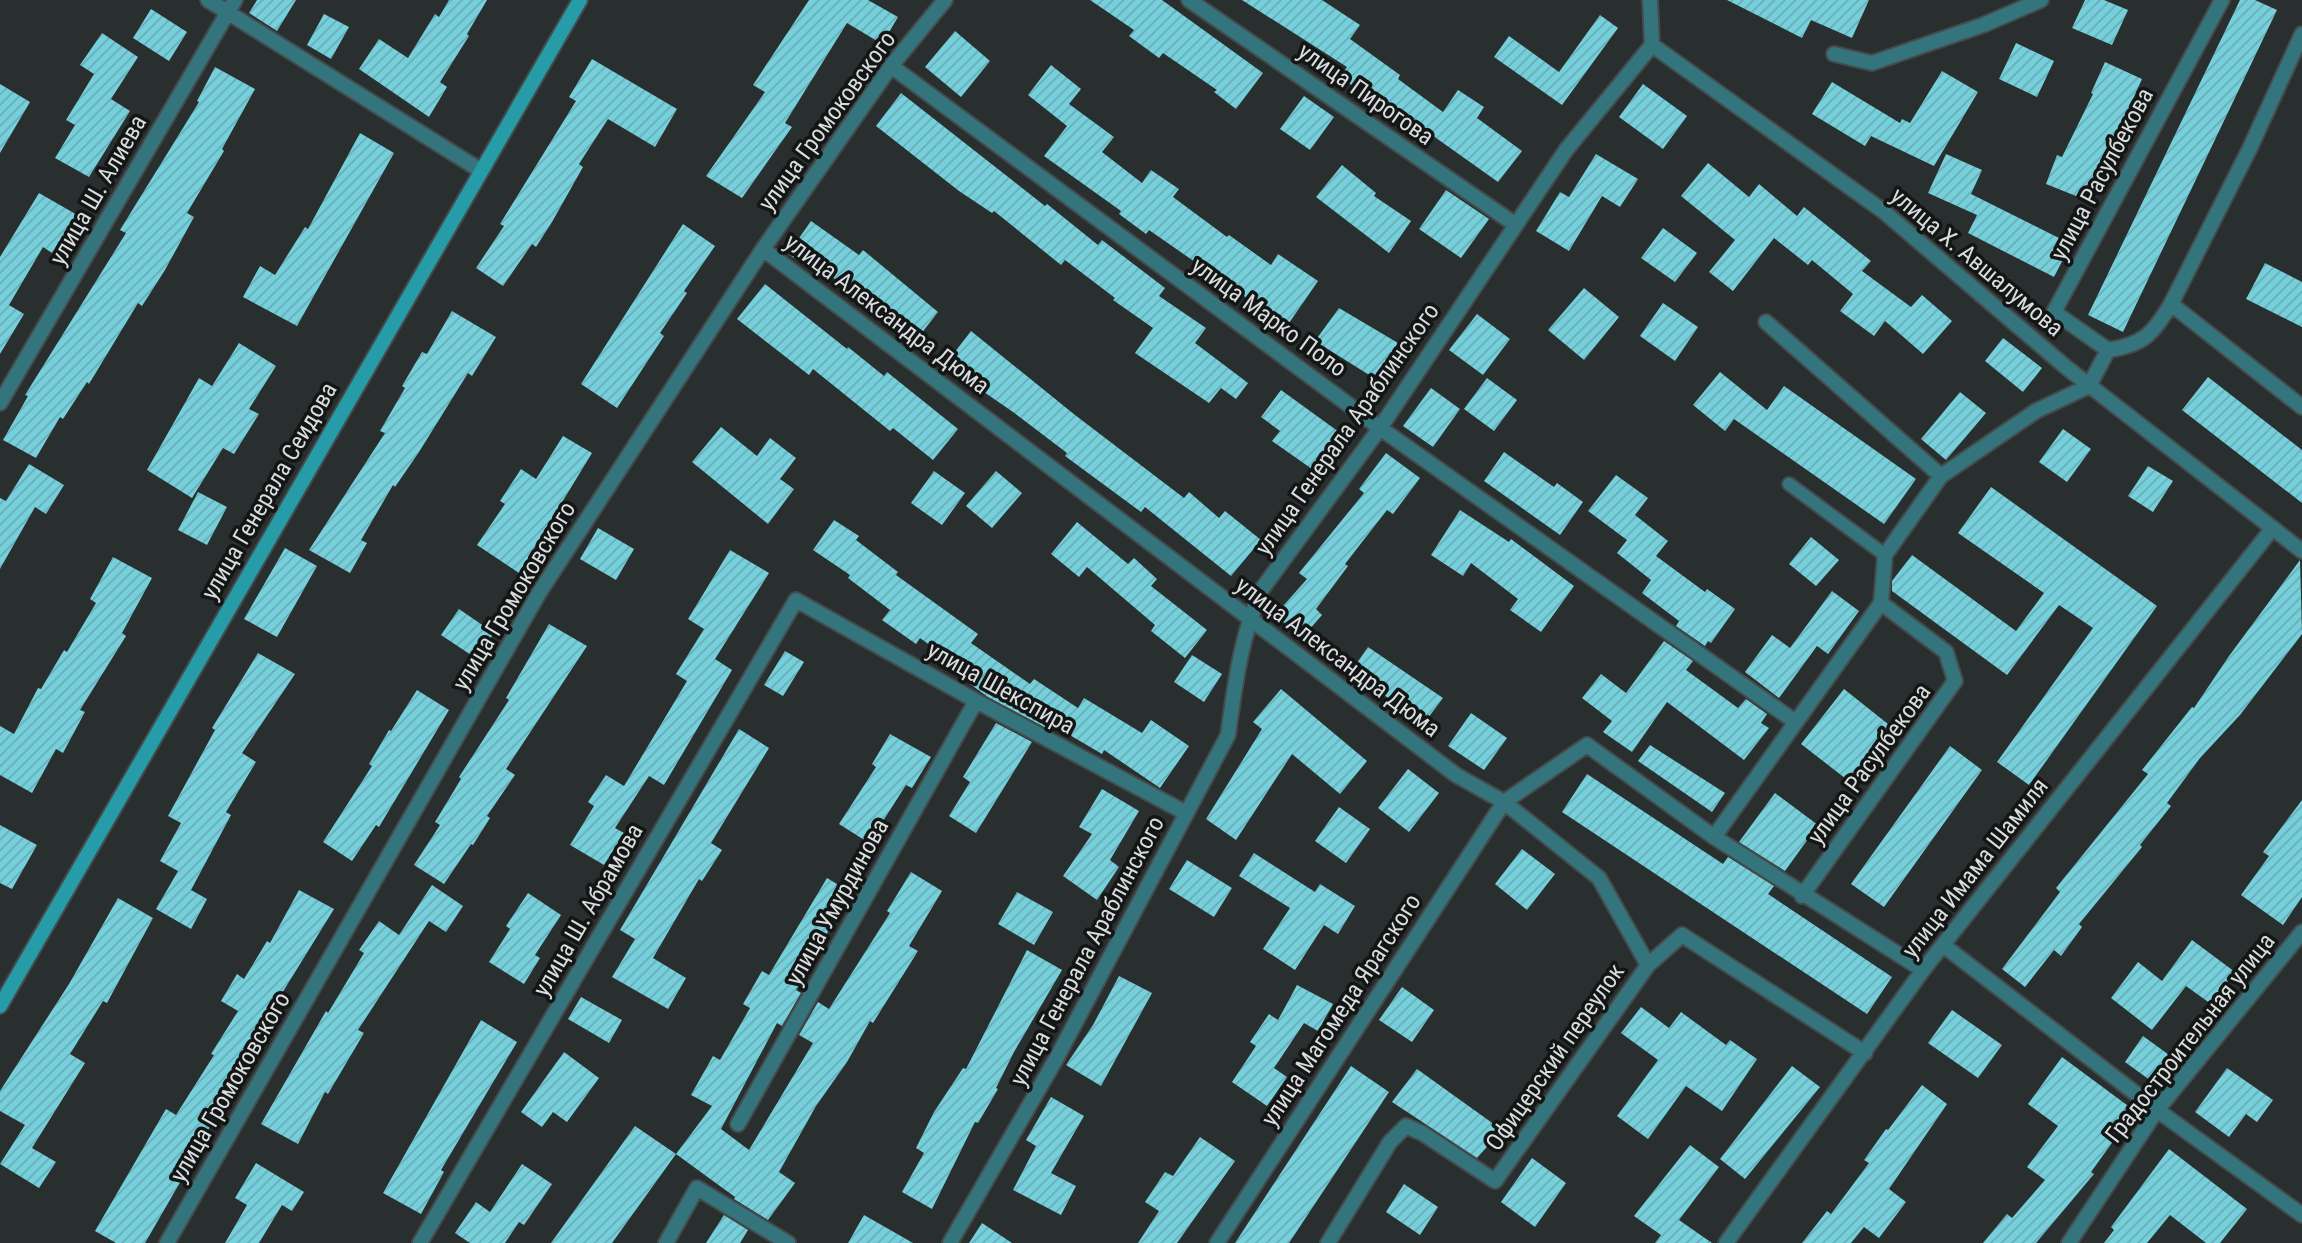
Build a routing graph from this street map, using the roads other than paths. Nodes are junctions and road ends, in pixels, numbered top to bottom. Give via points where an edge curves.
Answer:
1 (208, 0) edge
2 (580, 0) edge
3 (944, 0) edge
4 (1189, 0) edge
5 (1650, 0) edge
6 (2041, 0) edge
7 (2222, 0) edge
8 (231, 6) edge
9 (2302, 34) edge
10 (1652, 45) junction
11 (1834, 54) dead end
12 (891, 66) junction
13 (480, 170) junction
14 (1516, 225) junction
15 (763, 249) junction
16 (2171, 304) junction
17 (1766, 322) dead end
18 (2108, 350) junction
19 (2089, 386) junction
20 (0, 403) edge
21 (2302, 407) edge
22 (1380, 428) junction
23 (1941, 476) junction
24 (1789, 484) dead end
25 (2272, 529) junction
26 (2302, 551) edge
27 (1885, 555) junction
28 (796, 600) joint
29 (1881, 603) junction
30 (1248, 619) junction
31 (976, 701) junction
32 (1794, 721) junction
33 (1504, 802) junction
34 (1186, 813) junction
35 (1714, 837) junction
36 (1802, 895) junction
37 (2302, 932) edge
38 (1943, 945) junction
39 (1648, 965) junction
40 (1923, 970) junction
41 (0, 1006) edge
42 (1865, 1054) junction
43 (2157, 1110) junction
44 (738, 1124) dead end
45 (2302, 1215) edge
46 (167, 1243) edge
47 (420, 1243) edge
48 (666, 1243) edge
49 (788, 1243) edge
50 (950, 1243) edge
51 (1217, 1243) edge
52 (1328, 1243) edge
53 (1726, 1243) edge
54 (2069, 1243) edge

1 - 8 street
2 - 13 street, улица Генерала Сеидова
3 - 12 street, улица Громоковского
4 - 14 street, улица Пирогова
5 - 10 street
6 - 11 street via 1872,62
7 - 18 street, улица Расулбекова via 2054,312
8 - 13 street
8 - 20 street, улица Ш. Алиева
9 - 16 street
10 - 14 street, улица Генерала Араблинского via 1566,150
10 - 19 street, улица Х. Авшалумова via 1883,211
12 - 15 street, улица Громоковского
12 - 22 street, улица Марко Поло
13 - 41 street, улица Генерала Сеидова
14 - 22 street, улица Генерала Араблинского
15 - 30 street, улица Александра Дюма
15 - 46 street, улица Громоковского via 539,593
16 - 18 street via 2156,328 2133,346
16 - 21 street
17 - 23 street
18 - 19 street
19 - 23 street via 2036,411
19 - 25 street, улица Х. Авшалумова
22 - 30 street, улица Генерала Араблинского via 1262,589
22 - 32 street, улица Марко Поло
23 - 27 street
24 - 27 lane
25 - 26 street, улица Х. Авшалумова
25 - 38 street, улица Имама Шамиля
27 - 29 street
28 - 31 street, улица Шекспира
28 - 47 street, улица Ш. Абрамова
29 - 32 street
29 - 36 street, улица Расулбекова via 1946,652 1955,681
30 - 33 street, улица Александра Дюма via 1456,775
30 - 34 street, улица Генерала Араблинского via 1228,735
31 - 34 street, улица Шекспира
31 - 44 street, улица Умурдинова
32 - 35 street
33 - 35 street via 1587,745
33 - 39 street, улица Александра Дюма via 1599,878
33 - 51 street, улица Магомеда Ярагского
34 - 50 street, улица Генерала Араблинского via 1056,1059
35 - 36 street
36 - 40 street
37 - 43 street, Градостроительная улица
38 - 40 street, улица Имама Шамиля
38 - 43 street
39 - 42 street via 1682,934
39 - 52 street, Офицерский переулок via 1495,1181 1406,1126 1390,1142
40 - 42 street, улица Имама Шамиля
42 - 53 street, улица Имама Шамиля
43 - 45 street
43 - 54 street, Градостроительная улица
48 - 49 street via 697,1188

